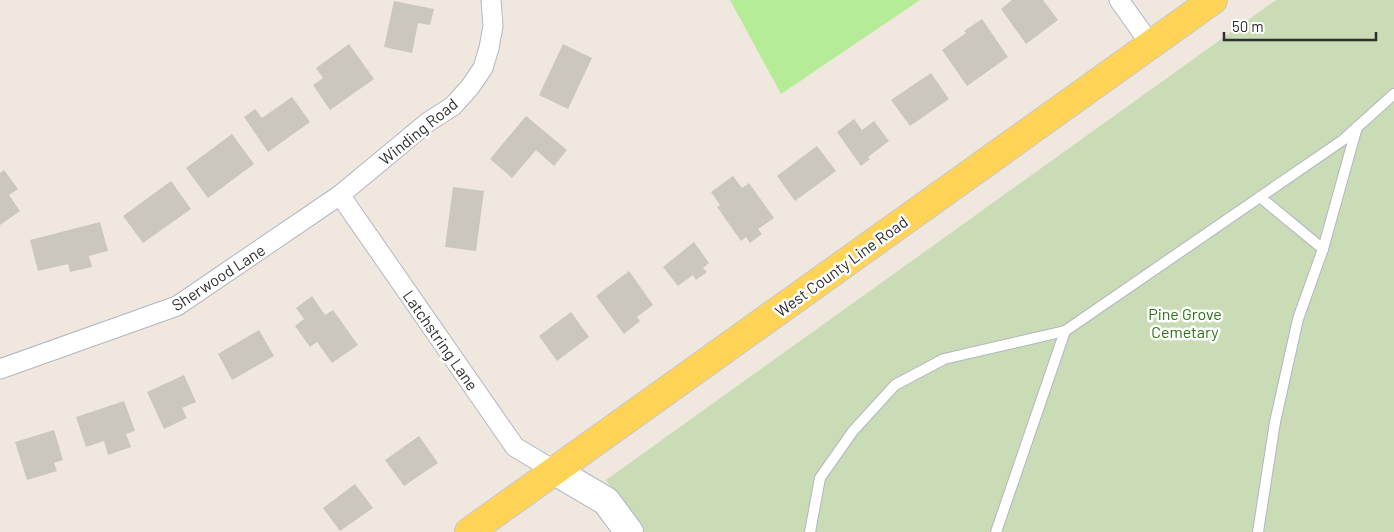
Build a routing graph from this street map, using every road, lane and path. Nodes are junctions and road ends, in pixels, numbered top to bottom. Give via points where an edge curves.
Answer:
1 (491, 0) edge
2 (1119, 0) edge
3 (1213, 0) edge
4 (1151, 44) junction
5 (1394, 94) edge
6 (1357, 127) junction
7 (340, 195) junction
8 (1260, 197) junction
9 (1323, 249) junction
10 (1065, 332) junction
11 (1, 366) edge
12 (555, 470) junction
13 (469, 532) edge
14 (629, 532) edge
15 (810, 532) edge
16 (996, 532) edge
17 (1258, 532) edge

1 - 7 street, Winding Road via 493,26 489,48 484,68 470,87 453,106 428,122
2 - 4 street
3 - 4 main road, West County Line Road
4 - 12 main road, West County Line Road
5 - 6 lane
6 - 8 lane
6 - 9 lane
7 - 11 street, Sherwood Lane via 177,306
7 - 12 street, Latchstring Lane via 515,447
8 - 9 lane
8 - 10 lane
9 - 17 lane via 1298,319 1275,422
10 - 15 lane via 944,359 895,385 853,431 820,478
10 - 16 lane
12 - 13 main road, West County Line Road
12 - 14 street via 606,500

